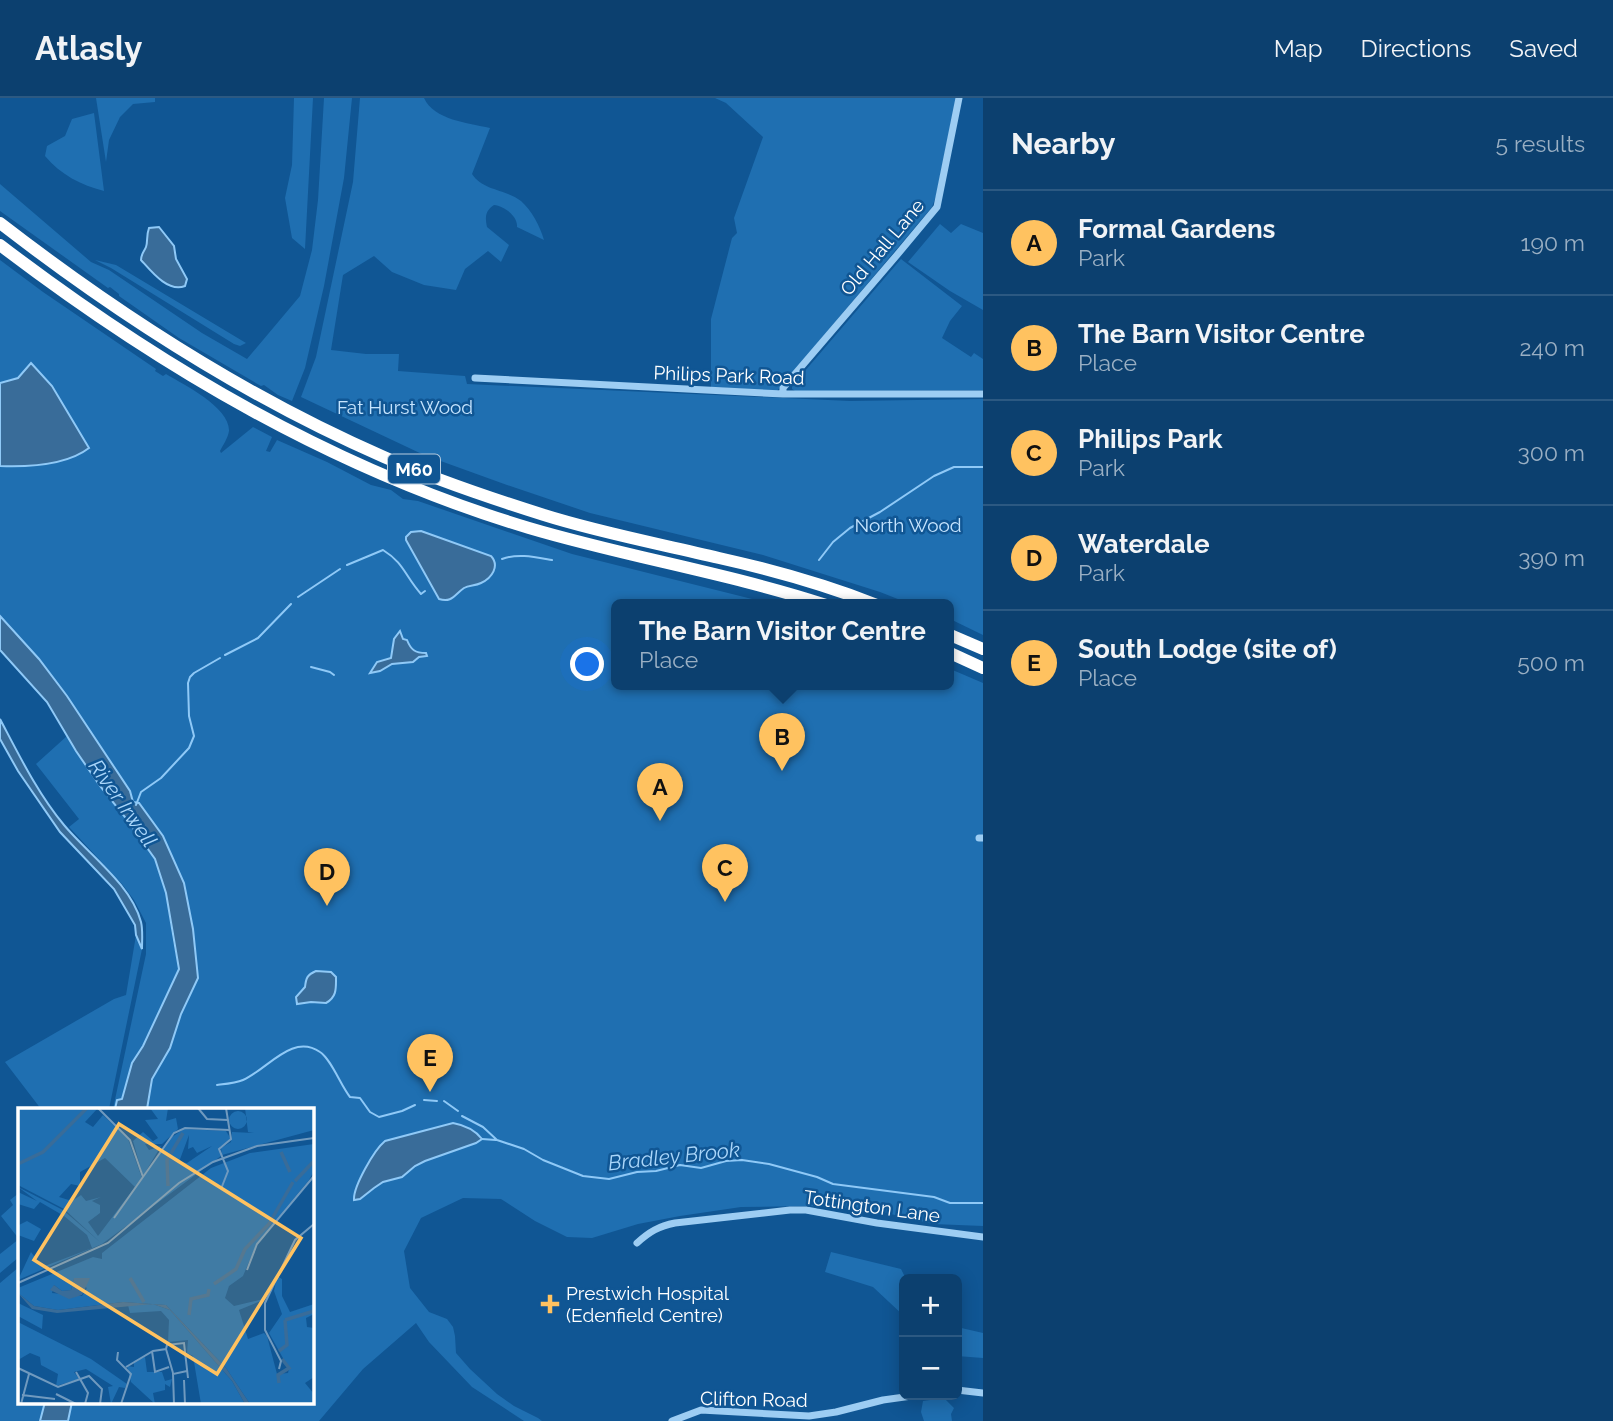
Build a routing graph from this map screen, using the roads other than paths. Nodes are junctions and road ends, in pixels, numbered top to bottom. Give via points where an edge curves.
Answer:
1 (959, 98) edge
2 (0, 223) edge
3 (0, 245) edge
4 (475, 378) dead end
5 (783, 394) junction
6 (983, 394) edge
7 (805, 599) edge
8 (858, 599) edge
9 (954, 637) edge
10 (983, 649) edge
11 (954, 655) edge
12 (983, 668) edge
13 (983, 1237) edge
14 (637, 1243) dead end
15 (962, 1391) edge
16 (983, 1393) edge
17 (899, 1399) edge
18 (672, 1421) edge

1 - 5 street, Old Hall Lane via 937,207 783,388
2 - 8 highway, M60 via 204,364 386,458 547,516 774,572
3 - 7 highway, M60 via 182,371 362,466 528,528
4 - 5 street, Philips Park Road
5 - 6 street, Philips Park Road
9 - 10 highway
11 - 12 highway
13 - 14 street, Tottington Lane via 790,1210 661,1226
15 - 16 street
17 - 18 street, Clifton Road via 809,1416 701,1410

